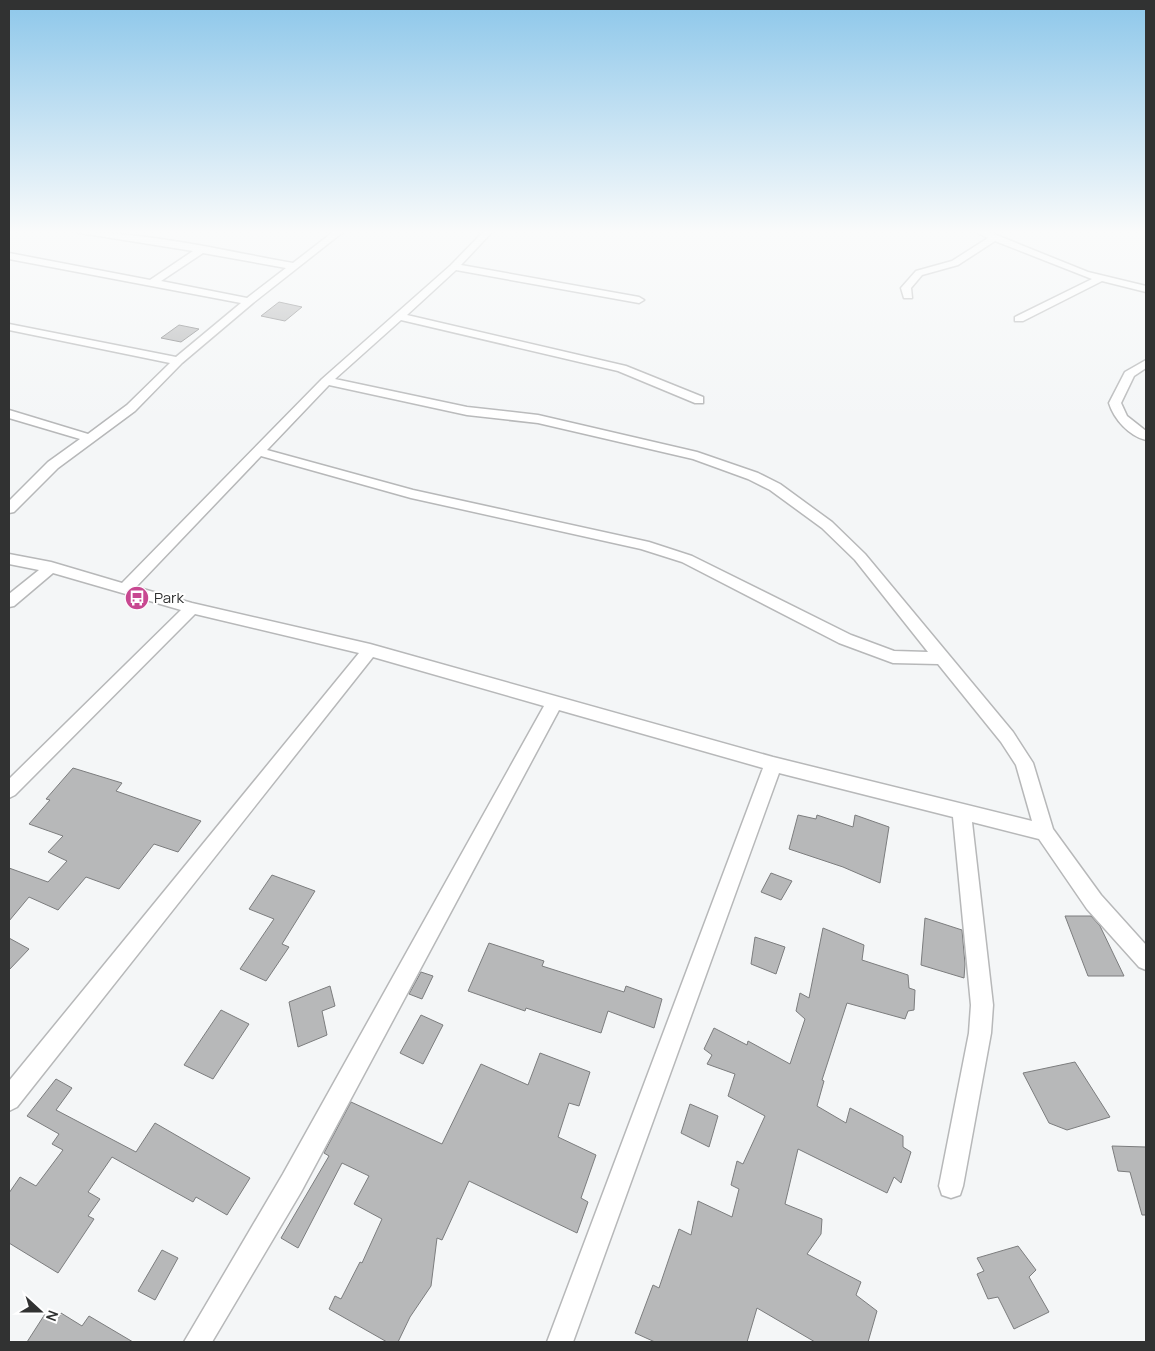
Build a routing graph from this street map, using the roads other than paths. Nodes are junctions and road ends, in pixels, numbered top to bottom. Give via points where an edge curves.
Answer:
1 (217, 295) edge
2 (257, 295) edge
3 (423, 295) edge
4 (611, 295) edge
5 (1067, 295) edge
6 (639, 300) dead end
7 (249, 301) junction
8 (400, 316) junction
9 (1019, 319) dead end
10 (9, 327) edge
11 (178, 361) junction
12 (1146, 363) edge
13 (326, 382) junction
14 (698, 400) dead end
15 (9, 414) edge
16 (1146, 436) edge
17 (90, 438) junction
18 (257, 452) junction
19 (9, 509) edge
20 (9, 559) edge
21 (51, 567) junction
22 (126, 588) junction
23 (9, 602) edge
24 (192, 608) junction
25 (370, 650) junction
26 (943, 658) junction
27 (555, 702) junction
28 (773, 764) junction
29 (9, 790) edge
30 (962, 813) junction
31 (1045, 832) junction
32 (1146, 960) edge
33 (9, 1099) edge
34 (952, 1186) dead end
35 (197, 1342) edge
36 (560, 1342) edge

1 - 7 street
2 - 7 street
3 - 8 street
4 - 6 street
5 - 9 street
7 - 11 street
8 - 13 street
8 - 14 street via 622,368
10 - 11 street
11 - 17 street via 131,408
12 - 16 street via 1129,374 1115,403 1123,420
13 - 18 street
13 - 26 street via 467,411 538,419 697,456 753,476 775,487 843,540 882,582
15 - 17 street
17 - 19 street via 53,465
18 - 22 street
18 - 26 street via 411,494 644,545 688,559 846,640 893,657
20 - 21 street
21 - 22 street
21 - 23 street
22 - 24 street
24 - 25 street
24 - 29 street
25 - 27 street
25 - 33 street
26 - 31 street via 1024,763
27 - 28 street
27 - 35 street via 292,1183
28 - 30 street
28 - 36 street
30 - 31 street
30 - 34 street via 982,1005 980,1033
31 - 32 street via 1094,902

